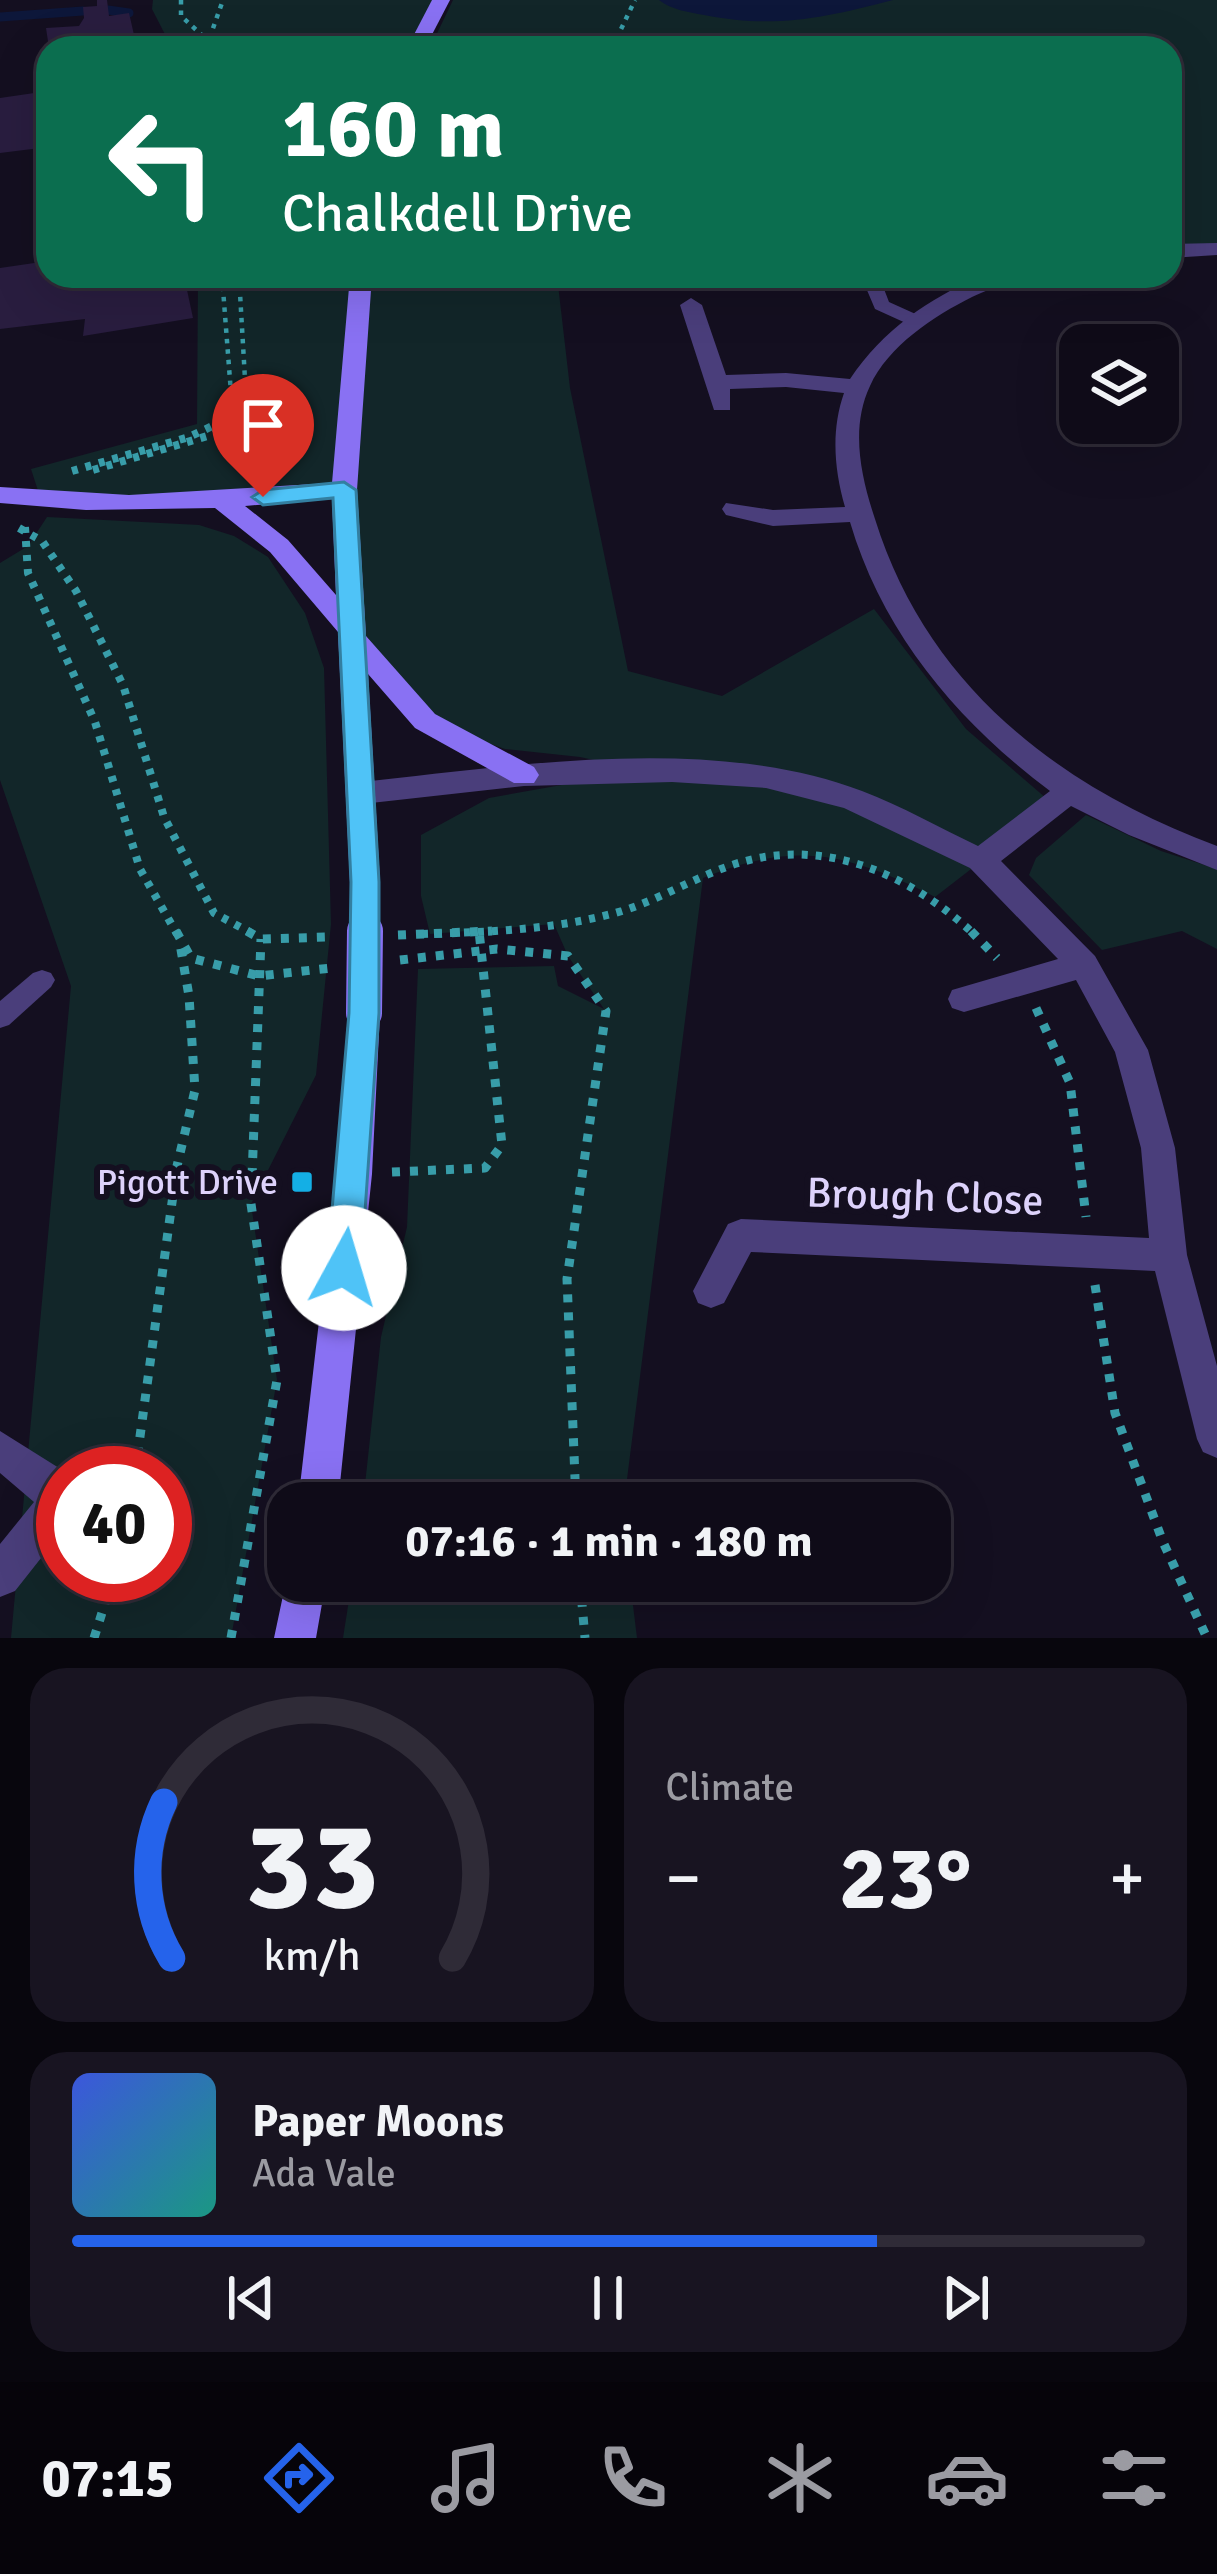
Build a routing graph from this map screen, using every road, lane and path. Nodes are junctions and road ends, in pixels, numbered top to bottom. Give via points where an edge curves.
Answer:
1 (181, 0) edge
2 (224, 0) edge
3 (441, 0) edge
4 (635, 0) edge
5 (204, 36) edge
6 (207, 36) edge
7 (422, 36) edge
8 (618, 36) edge
9 (1217, 249) edge
10 (1182, 250) edge
11 (223, 288) edge
12 (239, 288) edge
13 (360, 288) edge
14 (874, 288) edge
15 (977, 288) edge
16 (691, 305) dead end
17 (914, 320) junction
18 (856, 387) junction
19 (344, 490) junction
20 (0, 495) edge
21 (222, 501) junction
22 (54, 502) junction
23 (735, 509) dead end
24 (859, 514) junction
25 (12, 526) dead end
26 (24, 529) junction
27 (42, 541) junction
28 (354, 637) junction
29 (524, 775) junction
30 (1070, 791) junction
31 (362, 793) junction
32 (1217, 858) edge
33 (981, 860) junction
34 (478, 930) junction
35 (388, 935) dead end
36 (179, 937) junction
37 (346, 937) dead end
38 (261, 939) junction
39 (484, 950) junction
40 (387, 962) dead end
41 (1084, 965) junction
42 (344, 967) dead end
43 (259, 976) junction
44 (42, 980) dead end
45 (1019, 982) junction
46 (964, 999) dead end
47 (0, 1017) edge
48 (354, 1174) junction
49 (1089, 1248) junction
50 (1168, 1255) junction
51 (711, 1291) dead end
52 (1217, 1439) edge
53 (139, 1446) edge
54 (0, 1450) edge
55 (320, 1482) edge
56 (575, 1482) edge
57 (0, 1576) edge
58 (105, 1602) edge
59 (301, 1602) edge
60 (582, 1602) edge
61 (94, 1638) edge
62 (231, 1638) edge
63 (295, 1638) edge
64 (585, 1638) edge
65 (1207, 1638) edge

1 - 5 path via 181,16
2 - 6 path
3 - 7 street
4 - 8 path
9 - 10 street
11 - 22 path via 231,393 220,422 59,476
12 - 22 path via 245,379 236,420 214,434 82,473
13 - 19 street
14 - 17 lane via 880,305
15 - 17 street
16 - 18 street via 720,394 785,380
17 - 18 street
18 - 24 street via 846,445
19 - 21 street
19 - 28 street
20 - 22 street
21 - 22 street
21 - 28 street via 279,546
22 - 26 path
22 - 27 path
23 - 24 street via 773,528
24 - 30 street via 885,586 941,674
25 - 26 path
26 - 27 path
26 - 36 path via 28,574 95,722 140,869
27 - 38 path via 123,686 164,817 214,914
28 - 29 street via 425,721
28 - 31 street
29 - 31 street
29 - 33 street via 766,777 852,799
30 - 32 street
30 - 33 street
31 - 48 street, bridge via 364,1013
33 - 41 street
34 - 35 path
34 - 39 path
34 - 45 path via 617,912 744,862 838,856 935,896
36 - 43 path via 191,958
36 - 53 path via 195,1090 170,1208
37 - 38 path
38 - 43 path
39 - 40 path
39 - 48 path via 502,1145 485,1168
39 - 56 path via 568,956 606,1012 567,1279
41 - 45 street
41 - 50 street via 1131,1050 1158,1148
42 - 43 path
43 - 62 path via 250,1204 277,1380
44 - 47 lane
45 - 46 street
45 - 49 path via 1050,1030 1078,1100
48 - 55 street
49 - 50 street, Brough Close
49 - 51 street, Brough Close via 741,1235
49 - 65 path via 1115,1412
50 - 52 street
54 - 57 street via 45,1482 54,1502
58 - 61 path
59 - 63 street
60 - 64 path

